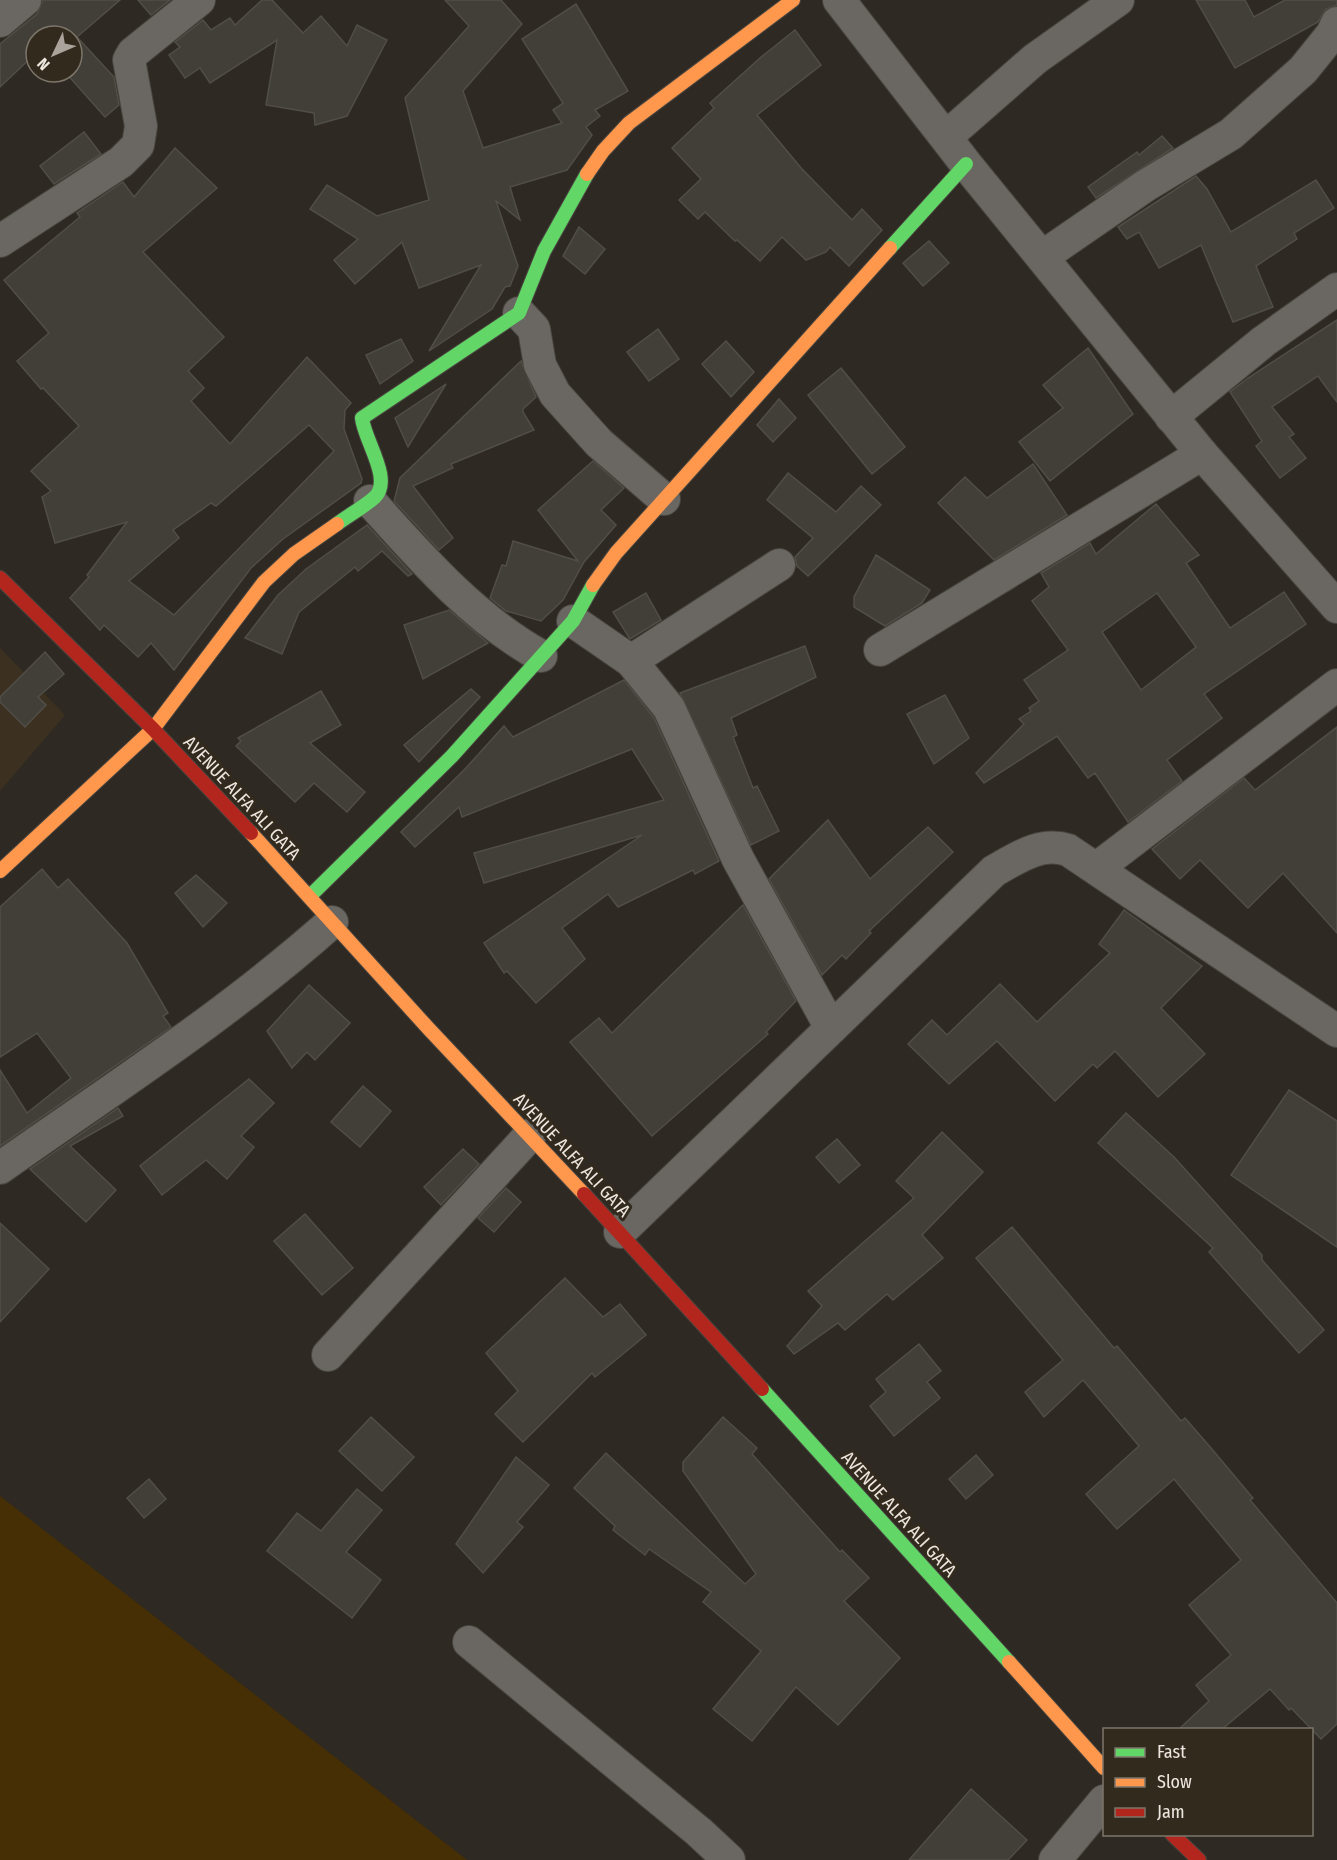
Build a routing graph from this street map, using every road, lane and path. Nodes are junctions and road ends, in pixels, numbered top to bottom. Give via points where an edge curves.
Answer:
1 (25, 0) edge
2 (199, 0) edge
3 (793, 0) edge
4 (839, 0) edge
5 (1118, 0) edge
6 (0, 21) edge
7 (1337, 23) edge
8 (946, 137) junction
9 (966, 164) junction
10 (0, 241) edge
11 (1042, 258) junction
12 (1337, 289) edge
13 (519, 312) junction
14 (1171, 417) junction
15 (1202, 454) junction
16 (664, 499) junction
17 (370, 501) junction
18 (779, 565) dead end
19 (0, 578) edge
20 (1337, 607) edge
21 (573, 621) junction
22 (880, 650) dead end
23 (542, 656) junction
24 (632, 661) junction
25 (1337, 685) edge
26 (153, 729) junction
27 (1097, 868) junction
28 (0, 871) edge
29 (309, 896) junction
30 (332, 922) junction
31 (831, 1028) junction
32 (1337, 1030) edge
33 (530, 1135) junction
34 (0, 1168) edge
35 (620, 1232) junction
36 (328, 1355) dead end
37 (469, 1642) dead end
38 (1103, 1767) edge
39 (1103, 1802) edge
40 (1174, 1836) edge
41 (729, 1860) edge
42 (1055, 1860) edge
43 (1199, 1860) edge

1 - 6 street
2 - 10 street via 129,60 141,126 136,149 105,174
3 - 13 street via 657,101 614,138 586,175 544,251
4 - 8 street
5 - 8 street via 1035,59
7 - 11 street via 1302,70 1231,134 1145,186
8 - 9 street
9 - 11 street
9 - 16 street
11 - 14 street
12 - 14 street via 1264,341
13 - 16 street via 534,329 540,365 555,394 599,443
13 - 17 street via 364,416 361,422 381,478 380,490
14 - 15 street
15 - 20 street
15 - 22 street
16 - 21 street via 599,574
17 - 23 street via 435,571 493,624
17 - 26 street via 294,554 264,582
18 - 24 street
19 - 26 street, AVENUE ALFA ALI GATA
21 - 23 street
21 - 24 street
23 - 29 street via 452,756
24 - 31 street via 669,708 738,860
25 - 27 street
26 - 28 street
26 - 29 street, AVENUE ALFA ALI GATA
27 - 31 street via 1058,847 1037,849 994,871
27 - 32 street
29 - 30 street, AVENUE ALFA ALI GATA
30 - 33 street, AVENUE ALFA ALI GATA
30 - 34 street via 232,1004
31 - 35 street
33 - 35 street, AVENUE ALFA ALI GATA
33 - 36 street
35 - 38 street, AVENUE ALFA ALI GATA
37 - 41 street
39 - 42 street
40 - 43 street

